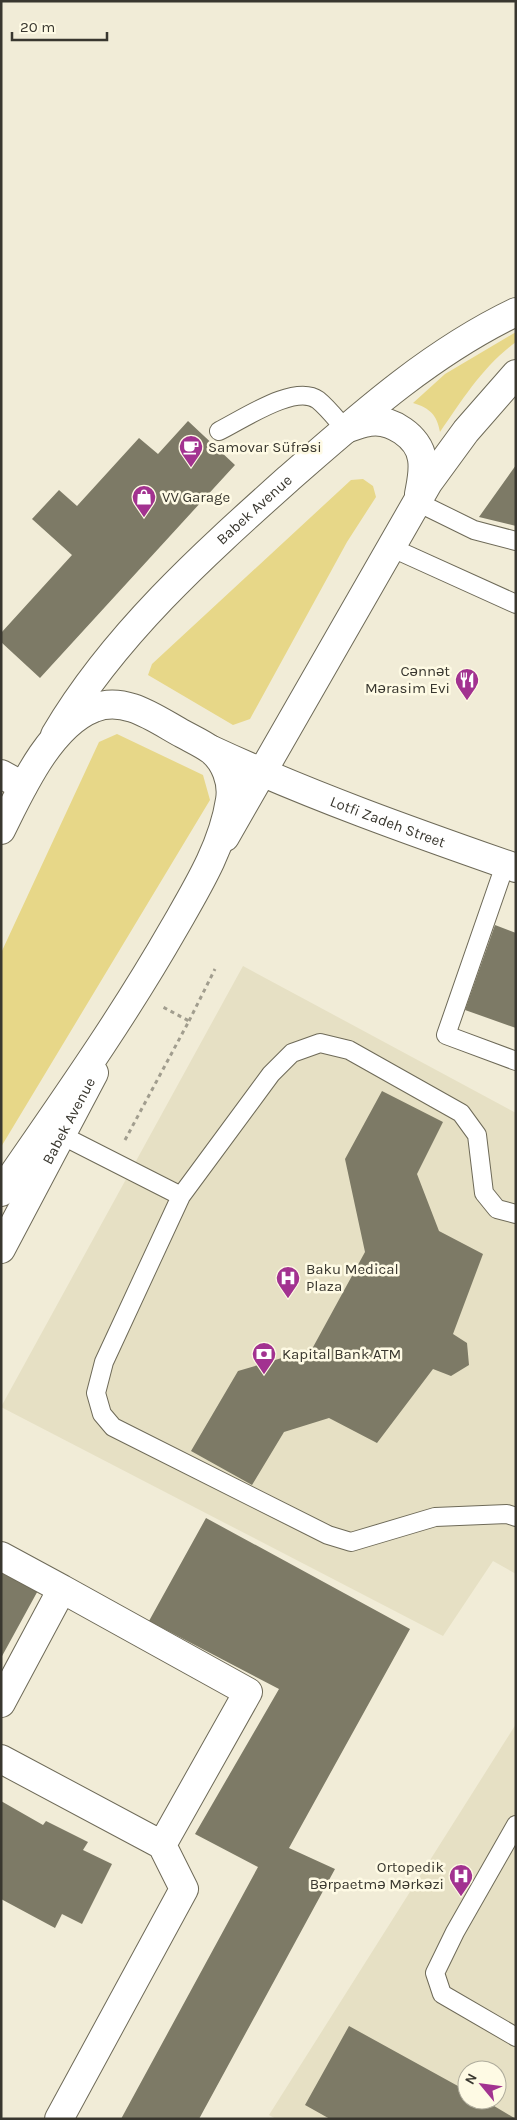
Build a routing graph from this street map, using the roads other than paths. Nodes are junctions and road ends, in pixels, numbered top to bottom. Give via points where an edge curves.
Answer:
1 (516, 312) edge
2 (516, 374) edge
3 (345, 429) junction
4 (219, 431) dead end
5 (417, 502) junction
6 (516, 541) edge
7 (390, 547) junction
8 (516, 604) edge
9 (212, 750) junction
10 (42, 756) junction
11 (260, 773) junction
12 (12, 780) edge
13 (1, 830) edge
14 (510, 866) edge
15 (207, 871) junction
16 (136, 994) junction
17 (516, 1061) edge
18 (62, 1135) junction
19 (1, 1192) edge
20 (181, 1196) junction
21 (516, 1214) edge
22 (1, 1249) edge
23 (516, 1517) edge
24 (1, 1556) edge
25 (62, 1589) junction
26 (1, 1703) edge
27 (1, 1759) edge
28 (516, 1825) edge
29 (162, 1845) junction
30 (516, 2037) edge
31 (59, 2119) edge

1 - 3 main road, Babek Avenue via 426,366
2 - 5 main road, Babek Avenue via 450,452
3 - 4 lane via 318,400 306,394 288,396
3 - 5 main road via 370,421 386,423 409,436 422,458 423,474
3 - 10 main road, Babek Avenue via 203,556 130,632 84,688
5 - 6 lane via 474,530
5 - 7 main road, Babek Avenue
7 - 8 lane
7 - 11 main road, Babek Avenue
9 - 10 main road, Babek Avenue via 138,709 116,704 95,707 76,718
9 - 11 main road, Lotfi Zadeh Street
9 - 15 main road, Babek Avenue via 226,771 231,788 226,817
10 - 12 main road, Babek Avenue
11 - 14 main road, Lotfi Zadeh Street via 439,843
11 - 15 main road, Babek Avenue
12 - 13 main road, Babek Avenue
14 - 17 lane via 446,1035
15 - 16 main road, Babek Avenue
16 - 18 main road, Babek Avenue
16 - 19 main road, Babek Avenue
18 - 20 lane
18 - 22 main road, Babek Avenue
20 - 21 lane via 271,1074 292,1053 320,1043 349,1050 461,1113 477,1136 484,1193 497,1209
20 - 23 lane via 104,1362 96,1392 102,1414 113,1427 328,1536 351,1542 435,1517 507,1514
24 - 25 main road
25 - 26 main road
25 - 29 main road via 248,1692
27 - 29 main road
28 - 30 lane via 435,1973 442,1994
29 - 31 main road via 184,1889

